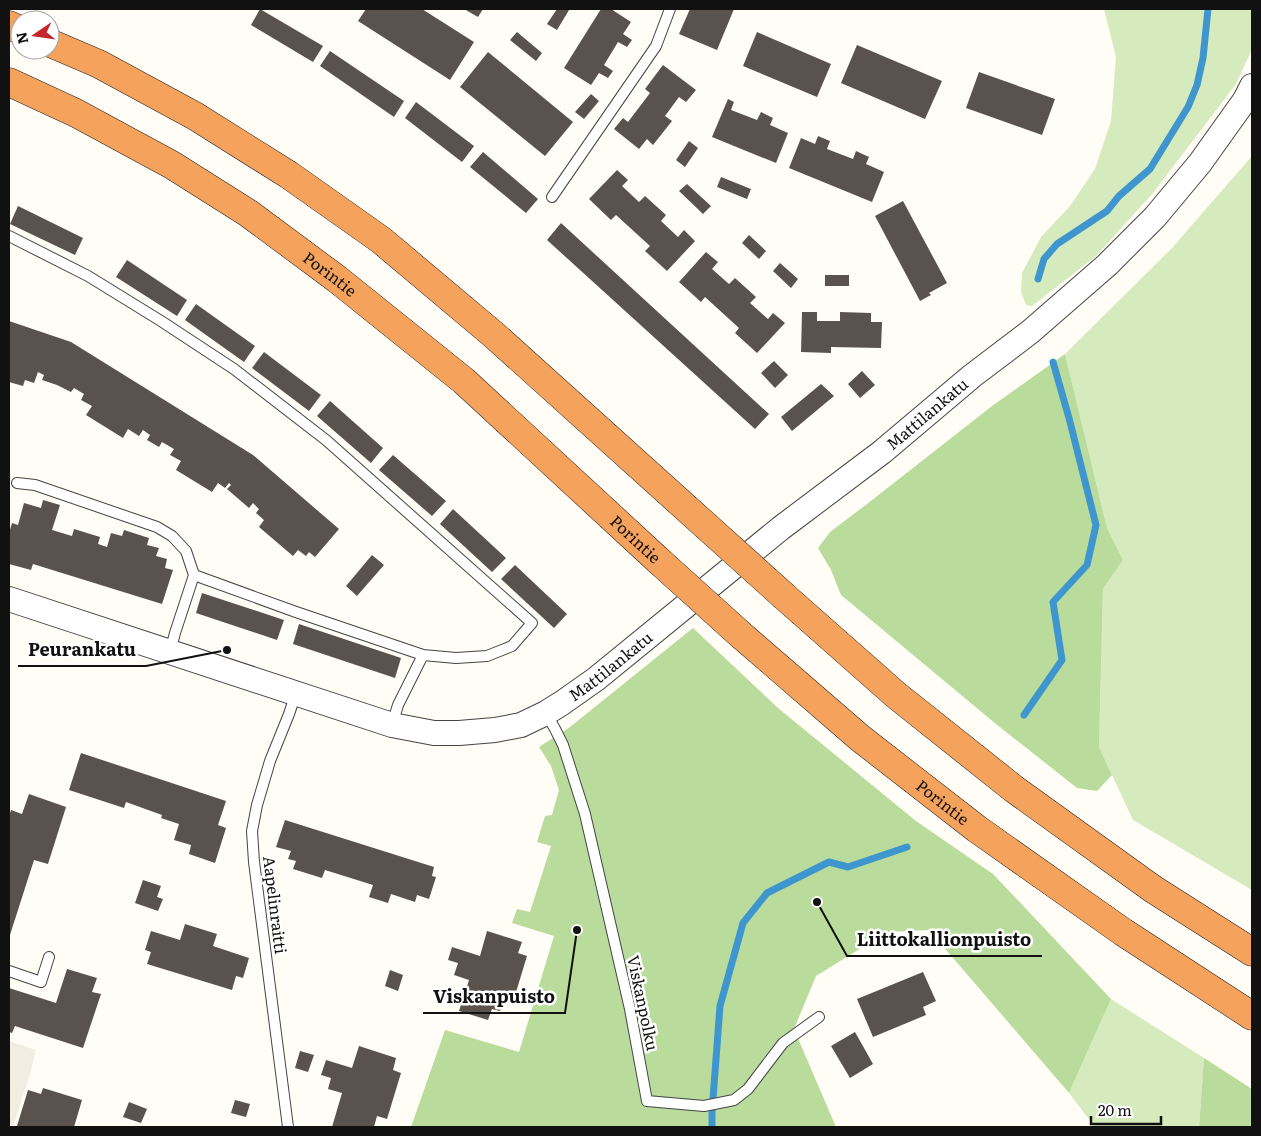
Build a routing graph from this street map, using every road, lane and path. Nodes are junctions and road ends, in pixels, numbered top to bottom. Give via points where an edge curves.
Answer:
1 (670, 9) edge
2 (60, 47) edge
3 (9, 82) edge
4 (1252, 86) edge
5 (552, 197) dead end
6 (9, 236) edge
7 (17, 483) dead end
8 (194, 575) junction
9 (9, 599) edge
10 (170, 652) junction
11 (423, 655) junction
12 (296, 693) junction
13 (554, 708) junction
14 (392, 725) junction
15 (1252, 952) edge
16 (48, 957) dead end
17 (9, 970) edge
18 (819, 1016) dead end
19 (1252, 1016) edge
20 (288, 1127) edge

1 - 5 lane via 656,46
2 - 15 highway, bridge via 99,64 195,116 289,175 381,240 494,335 896,695 1014,789 1153,889
3 - 19 highway, Porintie, bridge via 76,113 172,165 248,213 338,279 464,381 741,635 860,738 977,829 1123,932
4 - 13 street, Mattilankatu via 1200,163 1155,217 1108,265 882,452 781,528 596,679
6 - 11 lane via 88,276 234,369 326,440 532,624 512,646 487,656
7 - 8 lane via 35,485 157,527 172,536 186,551
8 - 10 lane
8 - 11 lane
9 - 10 street, Mattilankatu
10 - 12 street, Mattilankatu
11 - 14 lane via 398,705
12 - 14 street, Mattilankatu
12 - 20 lane, Aapelinraitti via 270,761 252,831
13 - 14 street, Mattilankatu via 521,725 495,730 434,733
13 - 18 lane, Viskanpolku via 555,729 585,814 630,1009 647,1101 704,1106 734,1100 748,1089 783,1043
16 - 17 lane via 40,982

